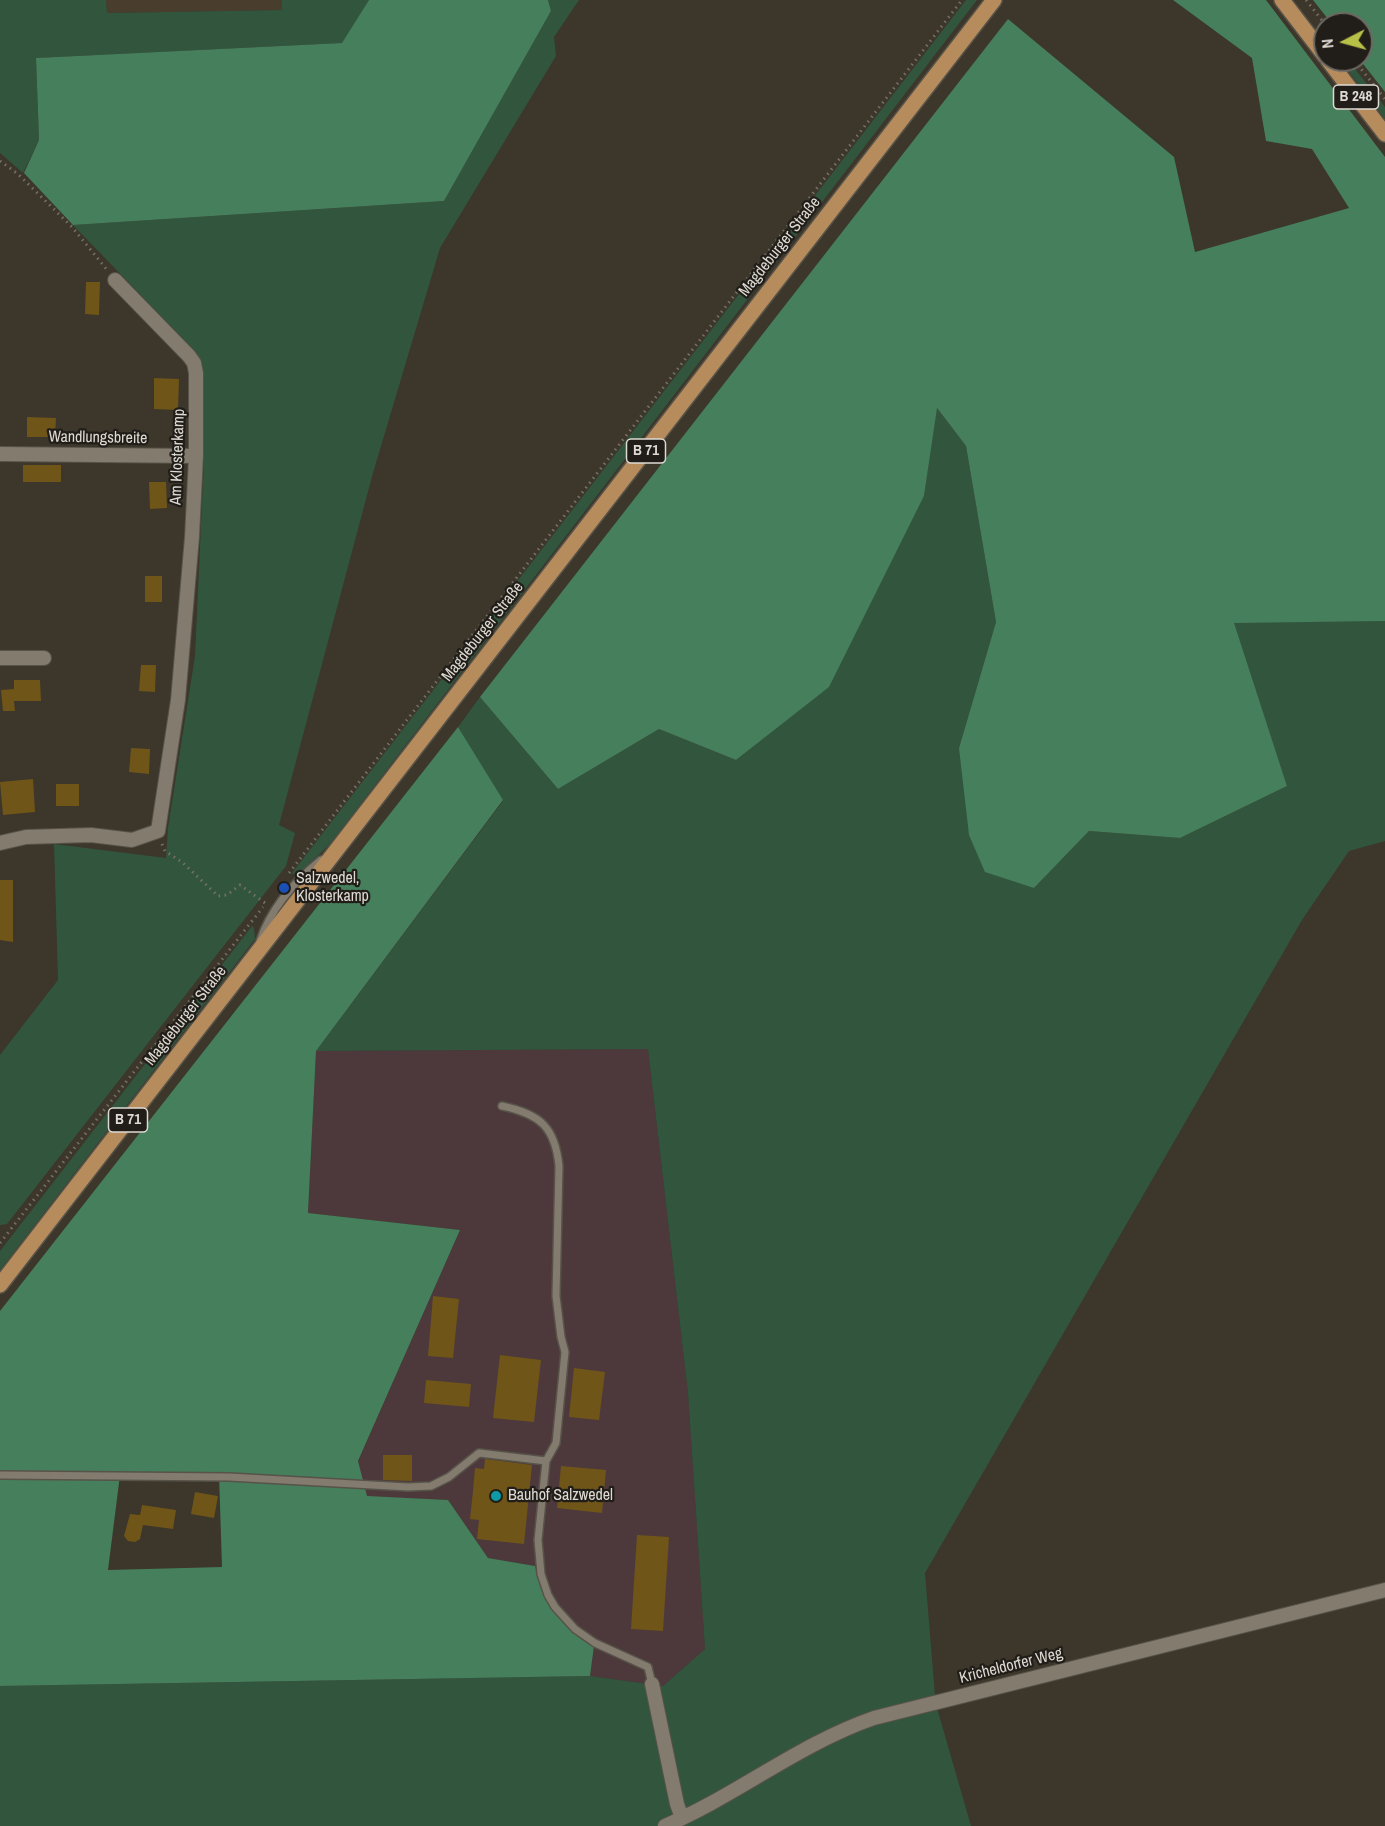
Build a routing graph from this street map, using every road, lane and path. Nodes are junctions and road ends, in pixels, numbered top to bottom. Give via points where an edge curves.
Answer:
1 (962, 0) edge
2 (994, 0) edge
3 (1282, 0) edge
4 (1306, 0) edge
5 (1316, 12) edge
6 (1313, 40) edge
7 (1337, 72) edge
8 (1364, 72) edge
9 (1385, 99) edge
10 (1385, 134) edge
11 (0, 161) edge
12 (115, 280) joint
13 (0, 454) edge
14 (196, 456) junction
15 (0, 658) edge
16 (44, 658) dead end
17 (158, 831) junction
18 (0, 843) edge
19 (287, 875) dead end
20 (502, 1106) dead end
21 (0, 1244) edge
22 (0, 1285) edge
23 (546, 1461) junction
24 (0, 1475) edge
25 (1385, 1590) edge
26 (652, 1684) joint
27 (682, 1818) junction
28 (664, 1826) edge

1 - 19 path
2 - 22 main road, Magdeburger Straße / B 71
3 - 6 main road
4 - 5 path
7 - 10 main road, B 248
8 - 9 path
11 - 12 path via 72,227
12 - 14 street, Am Klosterkamp via 194,363
13 - 14 street, Wandlungsbreite
14 - 17 street, Am Klosterkamp via 178,700
15 - 16 street
17 - 18 street via 132,840 91,835 26,837
17 - 21 path via 165,851 218,896 227,896 240,885 265,903
20 - 23 lane via 538,1118 551,1133 557,1149 556,1296 565,1352 556,1443
23 - 24 lane via 479,1453 431,1486 217,1477
23 - 26 lane via 538,1552 540,1574 548,1595 565,1619 585,1637 648,1667
25 - 27 street, Kricheldorfer Weg via 874,1718 814,1744
26 - 27 street
27 - 28 street, Kricheldorfer Weg

